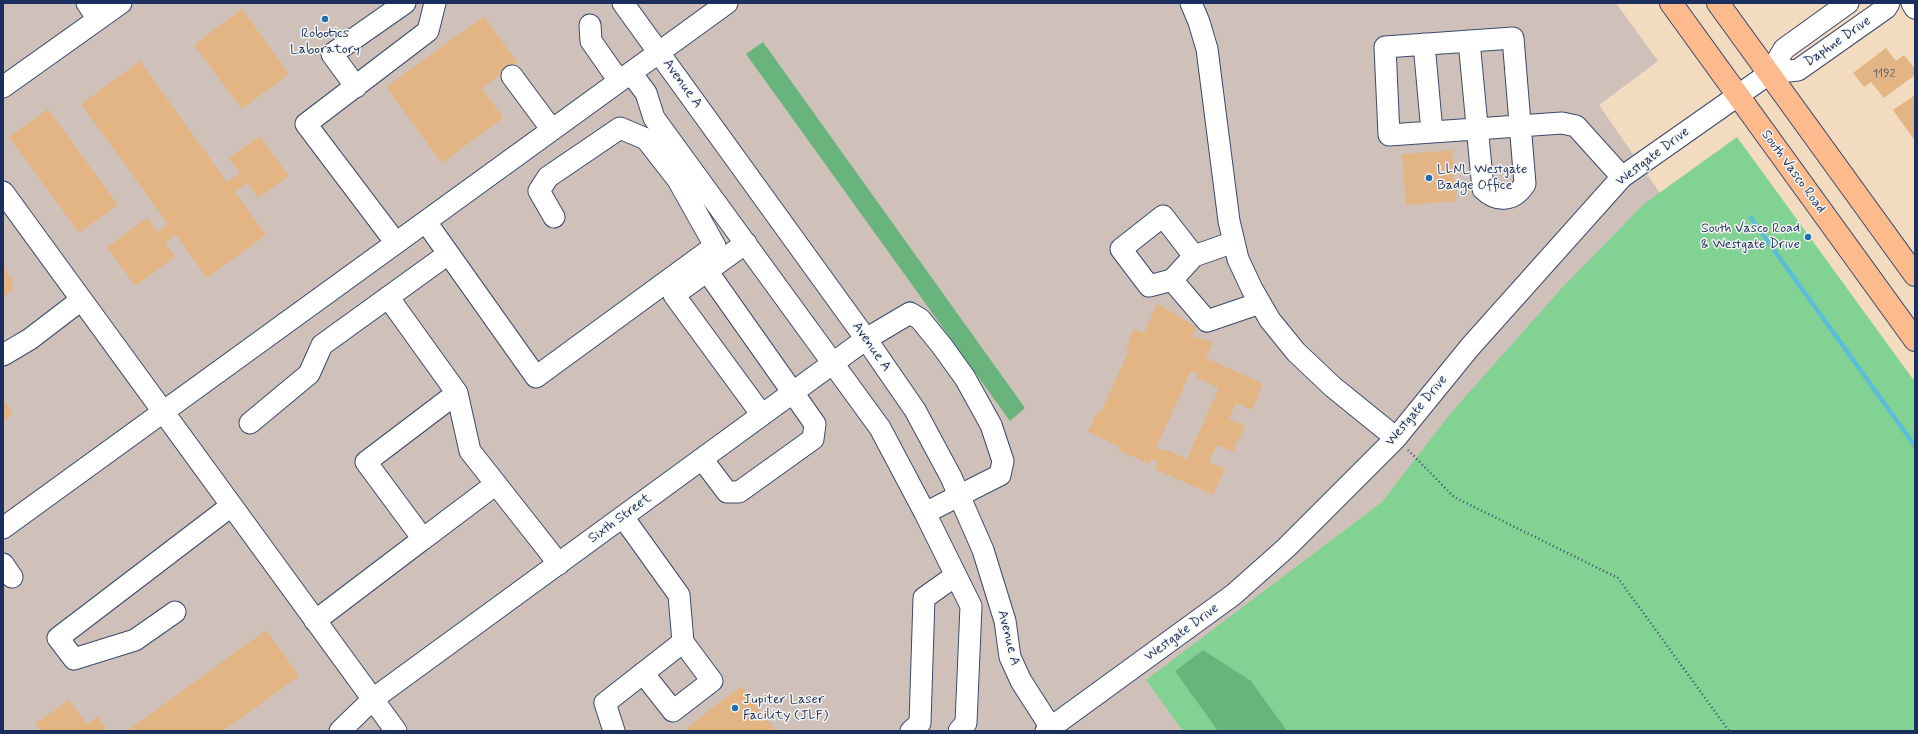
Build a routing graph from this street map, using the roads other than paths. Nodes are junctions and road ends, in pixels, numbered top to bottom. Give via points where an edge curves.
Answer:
1 (121, 3) edge
2 (405, 3) edge
3 (435, 3) edge
4 (623, 3) edge
5 (728, 3) edge
6 (1191, 3) edge
7 (1671, 3) edge
8 (1718, 3) edge
9 (1848, 3) edge
10 (1888, 3) edge
11 (1912, 3) edge
12 (1915, 8) edge
13 (93, 11) edge
14 (590, 25) dead end
15 (1469, 41) junction
16 (1424, 44) junction
17 (659, 52) junction
18 (1770, 73) junction
19 (512, 76) dead end
20 (625, 77) junction
21 (3, 87) edge
22 (356, 88) junction
23 (1738, 95) junction
24 (1521, 126) junction
25 (1476, 129) junction
26 (552, 130) junction
27 (1432, 132) junction
28 (1622, 177) junction
29 (3, 192) edge
30 (554, 217) dead end
31 (426, 222) junction
32 (1234, 242) junction
33 (396, 243) junction
34 (746, 243) junction
35 (448, 254) junction
36 (1194, 256) junction
37 (707, 271) junction
38 (1915, 275) edge
39 (1172, 280) junction
40 (388, 297) junction
41 (81, 300) junction
42 (1260, 303) junction
43 (866, 339) junction
44 (1915, 340) edge
45 (3, 355) edge
46 (834, 364) junction
47 (793, 392) junction
48 (457, 393) junction
49 (163, 412) junction
50 (762, 415) junction
51 (250, 423) dead end
52 (1396, 438) junction
53 (702, 460) junction
54 (496, 484) junction
55 (959, 495) junction
56 (232, 506) junction
57 (925, 513) junction
58 (623, 517) junction
59 (3, 528) edge
60 (423, 539) junction
61 (559, 564) junction
62 (955, 576) junction
63 (175, 612) dead end
64 (315, 621) junction
65 (683, 642) junction
66 (643, 673) junction
67 (373, 699) junction
68 (1050, 730) edge
69 (340, 731) edge
70 (396, 731) edge
71 (614, 731) edge
72 (911, 731) edge
73 (959, 731) edge

1 - 13 street
2 - 22 street via 332,54
3 - 22 street via 428,31
4 - 17 street, Avenue A
5 - 17 street
6 - 32 street via 1207,49 1229,221
7 - 23 main road, South Vasco Road
8 - 18 main road
9 - 18 street, Daphne Drive via 1784,49
10 - 18 street, Daphne Drive via 1886,8 1798,70
11 - 12 street
13 - 21 street
14 - 20 street via 591,41
15 - 16 street
15 - 24 street via 1513,38
15 - 25 street
16 - 27 street
16 - 27 street via 1385,47 1389,135
17 - 20 street
17 - 43 street, Avenue A
18 - 23 street, Westgate Drive
18 - 38 main road
19 - 26 street
20 - 26 street
20 - 34 street via 646,94 654,118
22 - 33 street via 306,124
23 - 28 street, Westgate Drive
23 - 44 main road, South Vasco Road
24 - 25 street
24 - 25 street via 1526,184 1517,194 1506,199 1489,195 1483,189
24 - 28 street via 1562,123 1576,126
25 - 27 street
26 - 31 street
28 - 52 street, Westgate Drive via 1470,347
29 - 41 street
30 - 35 street via 539,191 548,177 620,128 646,140 678,180 715,246 536,377
31 - 33 street
31 - 35 street
32 - 36 street
32 - 42 street via 1238,259
33 - 49 street
34 - 37 street
34 - 46 street
35 - 40 street
36 - 39 street
36 - 39 street via 1163,216 1121,249 1149,286
37 - 47 street
37 - 50 street via 674,295
39 - 42 street via 1207,321
40 - 48 street
40 - 51 street via 322,345 309,374
41 - 45 street via 30,339
41 - 49 street
42 - 52 street via 1270,320 1296,352 1332,387
43 - 46 street, Sixth Street
43 - 55 street, Avenue A via 915,410
43 - 55 street, Sixth Street via 910,313 920,319 965,378 991,425 1003,461 1000,476
46 - 47 street, Sixth Street
46 - 57 street via 880,428
47 - 50 street, Sixth Street
47 - 53 street via 815,424 813,439 739,492 727,492
48 - 54 street via 470,451
48 - 60 street via 366,462
49 - 56 street
49 - 59 street
50 - 53 street, Sixth Street
52 - 68 street, Westgate Drive via 1286,548 1233,595
53 - 58 street, Sixth Street
54 - 60 street
54 - 61 street
55 - 57 street
55 - 68 street, Avenue A via 983,550 1005,621 1010,657 1020,681
56 - 63 street via 58,638 74,659 135,640
56 - 64 street
57 - 62 street
58 - 61 street, Sixth Street
58 - 65 street via 680,595
60 - 64 street
61 - 67 street, Sixth Street
62 - 72 street via 924,598 920,723
62 - 73 street via 971,606 966,723
64 - 67 street
65 - 66 street
65 - 66 street via 712,681 672,711
66 - 71 street via 606,703
67 - 69 street, Sixth Street
67 - 70 street

